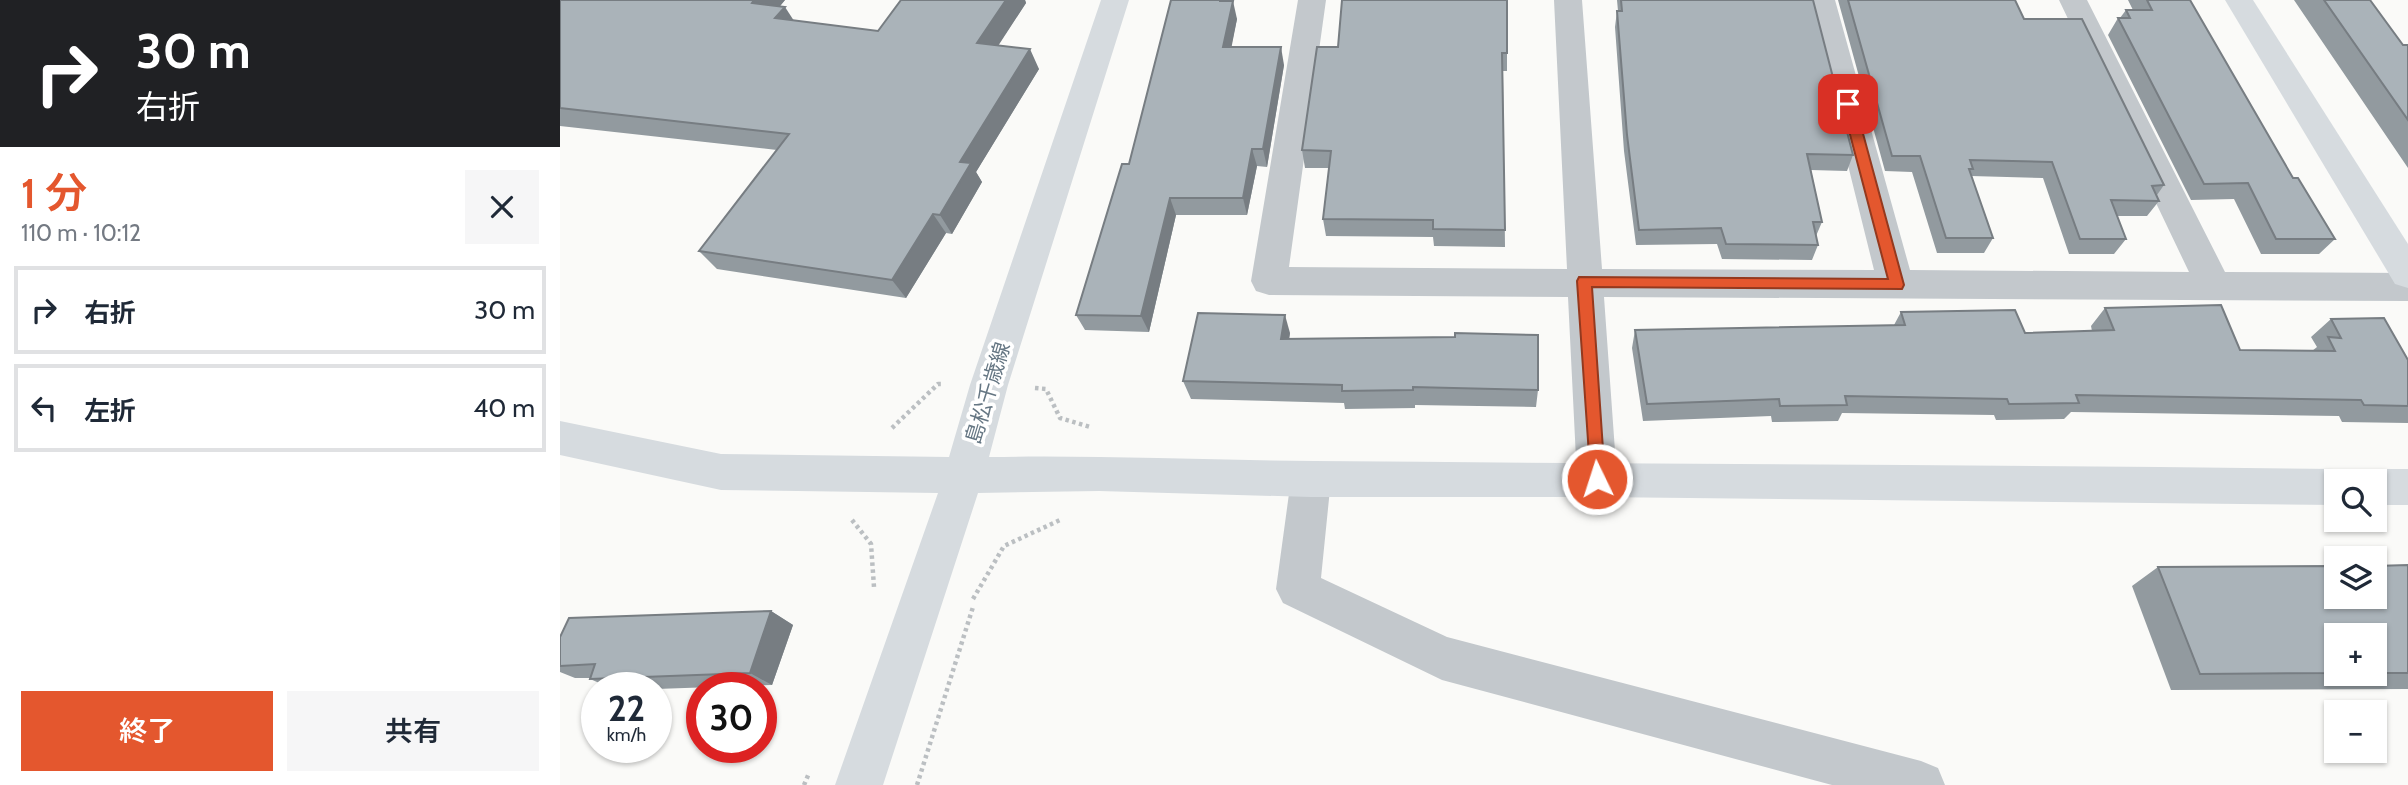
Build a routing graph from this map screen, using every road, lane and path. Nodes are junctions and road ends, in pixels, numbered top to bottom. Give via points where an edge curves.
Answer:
1 (1115, 0) edge
2 (1312, 0) edge
3 (1568, 0) edge
4 (1821, 0) edge
5 (2073, 0) edge
6 (2239, 0) edge
7 (2408, 274) edge
8 (1584, 281) junction
9 (2213, 284) junction
10 (1896, 285) junction
11 (2408, 287) edge
12 (560, 438) edge
13 (873, 473) junction
14 (1099, 473) junction
15 (964, 475) junction
16 (1311, 479) junction
17 (1597, 479) junction
18 (2324, 486) edge
19 (2387, 487) edge
20 (2408, 487) edge
21 (920, 597) junction
22 (975, 599) junction
23 (814, 760) dead end
24 (804, 785) edge
25 (859, 785) edge
26 (917, 785) edge
27 (1921, 785) edge

1 - 15 street, 島松千歳線
2 - 8 street via 1269,281
3 - 8 street
4 - 10 street
5 - 9 street
6 - 7 street
8 - 10 street
8 - 17 street
9 - 10 street
9 - 11 street
12 - 13 street via 721,472
13 - 15 street
13 - 21 path via 851,522 871,544 874,594
14 - 15 street
14 - 16 street
14 - 22 path via 1087,508 1004,546
15 - 21 street, 島松千歳線
16 - 17 street
16 - 27 street via 1298,589 1442,658
17 - 18 street
19 - 20 street
21 - 22 path
21 - 25 street, 島松千歳線
22 - 26 path
23 - 24 path

